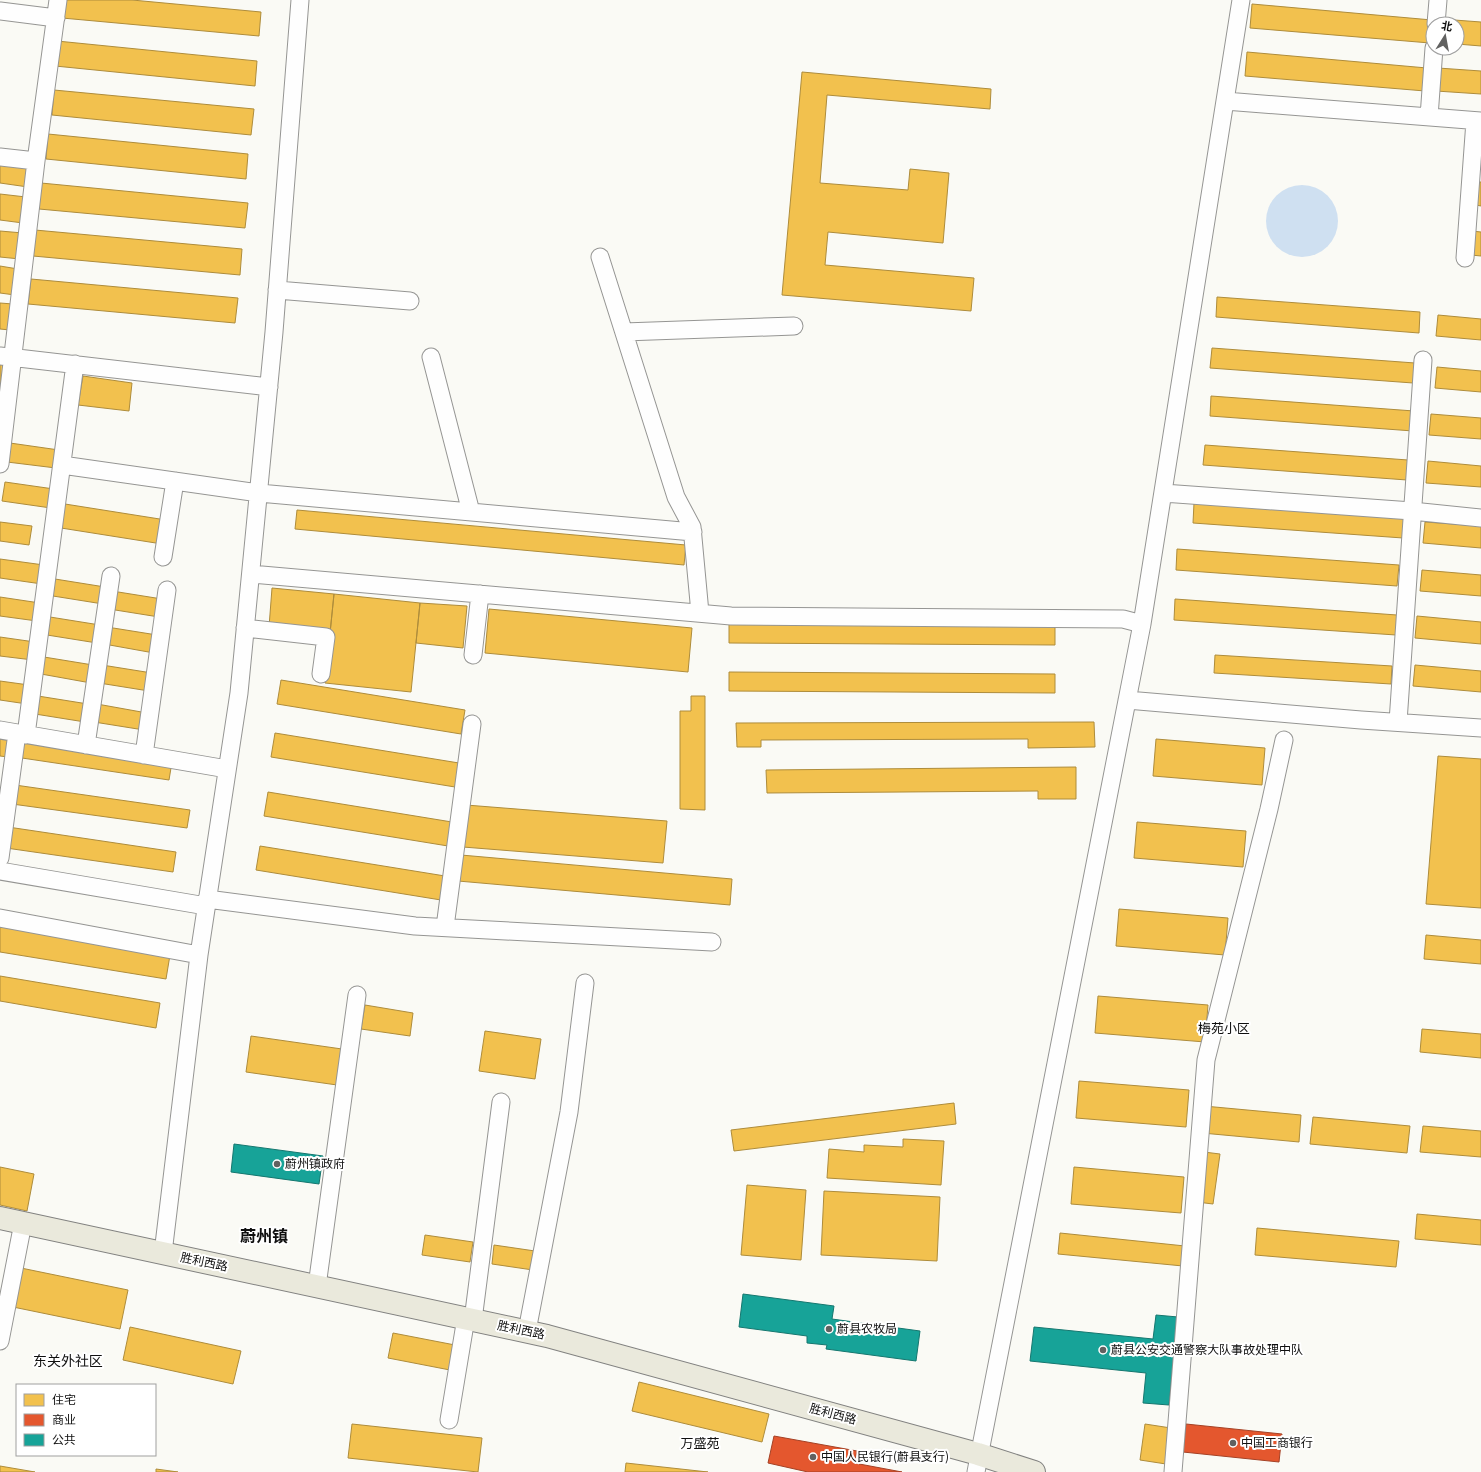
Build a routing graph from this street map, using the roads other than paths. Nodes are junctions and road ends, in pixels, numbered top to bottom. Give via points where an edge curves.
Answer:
1 (58, 0) edge
2 (300, 0) edge
3 (1241, 0) edge
4 (1438, 0) edge
5 (0, 11) edge
6 (1437, 16) edge
7 (56, 18) junction
8 (1433, 56) edge
9 (1225, 101) junction
10 (1429, 117) junction
11 (1478, 121) edge
12 (0, 157) edge
13 (36, 161) junction
14 (600, 257) dead end
15 (1465, 258) dead end
16 (277, 290) junction
17 (410, 301) dead end
18 (794, 326) dead end
19 (624, 332) junction
20 (6, 357) edge
21 (431, 357) dead end
22 (1422, 360) dead end
23 (75, 364) junction
24 (269, 387) junction
25 (0, 464) edge
26 (62, 465) junction
27 (175, 481) junction
28 (258, 493) junction
29 (1163, 493) junction
30 (1412, 511) junction
31 (471, 512) junction
32 (1481, 518) edge
33 (693, 532) junction
34 (164, 557) dead end
35 (251, 574) junction
36 (111, 576) dead end
37 (167, 590) dead end
38 (480, 594) junction
39 (700, 613) junction
40 (1142, 624) junction
41 (245, 628) junction
42 (473, 655) dead end
43 (322, 674) dead end
44 (1127, 700) junction
45 (1398, 722) junction
46 (472, 724) dead end
47 (1481, 728) edge
48 (0, 730) edge
49 (21, 734) junction
50 (1284, 740) dead end
51 (86, 745) junction
52 (144, 755) junction
53 (227, 769) junction
54 (0, 858) edge
55 (0, 872) edge
56 (207, 902) junction
57 (0, 918) edge
58 (445, 927) junction
59 (712, 942) dead end
60 (199, 955) junction
61 (585, 983) dead end
62 (357, 995) dead end
63 (501, 1102) dead end
64 (0, 1218) edge
65 (23, 1223) junction
66 (163, 1253) junction
67 (317, 1286) junction
68 (469, 1319) junction
69 (527, 1331) junction
70 (0, 1341) edge
71 (449, 1420) dead end
72 (977, 1463) edge
73 (1034, 1472) edge
74 (1174, 1472) edge

1 - 7 street
2 - 16 street
3 - 9 street
4 - 6 street
5 - 7 street
7 - 13 street
8 - 10 street
9 - 10 street
9 - 29 street
10 - 11 street
11 - 15 street
12 - 13 street
13 - 20 street
14 - 19 street
16 - 17 street
16 - 24 street
18 - 19 street
19 - 33 street via 676,497
20 - 23 street
20 - 25 street
21 - 31 street
22 - 30 street
23 - 24 street
23 - 26 street
24 - 28 street
26 - 27 street
26 - 49 street
27 - 28 street
27 - 34 street
28 - 31 street
28 - 35 street
29 - 30 street
29 - 40 street
30 - 32 street
30 - 45 street
31 - 33 street
33 - 39 street
35 - 38 street
35 - 41 street
36 - 51 street
37 - 52 street
38 - 39 street
38 - 42 street
39 - 40 street via 731,616 1123,619
40 - 44 street
41 - 43 street via 326,637
41 - 53 street via 239,693
44 - 45 street
44 - 72 street
45 - 47 street
46 - 58 street
48 - 49 street
49 - 51 street
49 - 54 street
50 - 74 street via 1206,1060
51 - 52 street
52 - 53 street
53 - 56 street
55 - 56 street
56 - 58 street via 415,926
56 - 60 street
57 - 60 street
58 - 59 street
60 - 66 street
61 - 69 street via 569,1112
62 - 67 street
63 - 68 street
64 - 65 main road, 胜利西路
65 - 66 main road, 胜利西路
65 - 70 street
66 - 67 main road, 胜利西路
67 - 68 main road, 胜利西路
68 - 69 main road, 胜利西路
68 - 71 street
69 - 72 main road, 胜利西路
72 - 73 main road, 胜利西路

